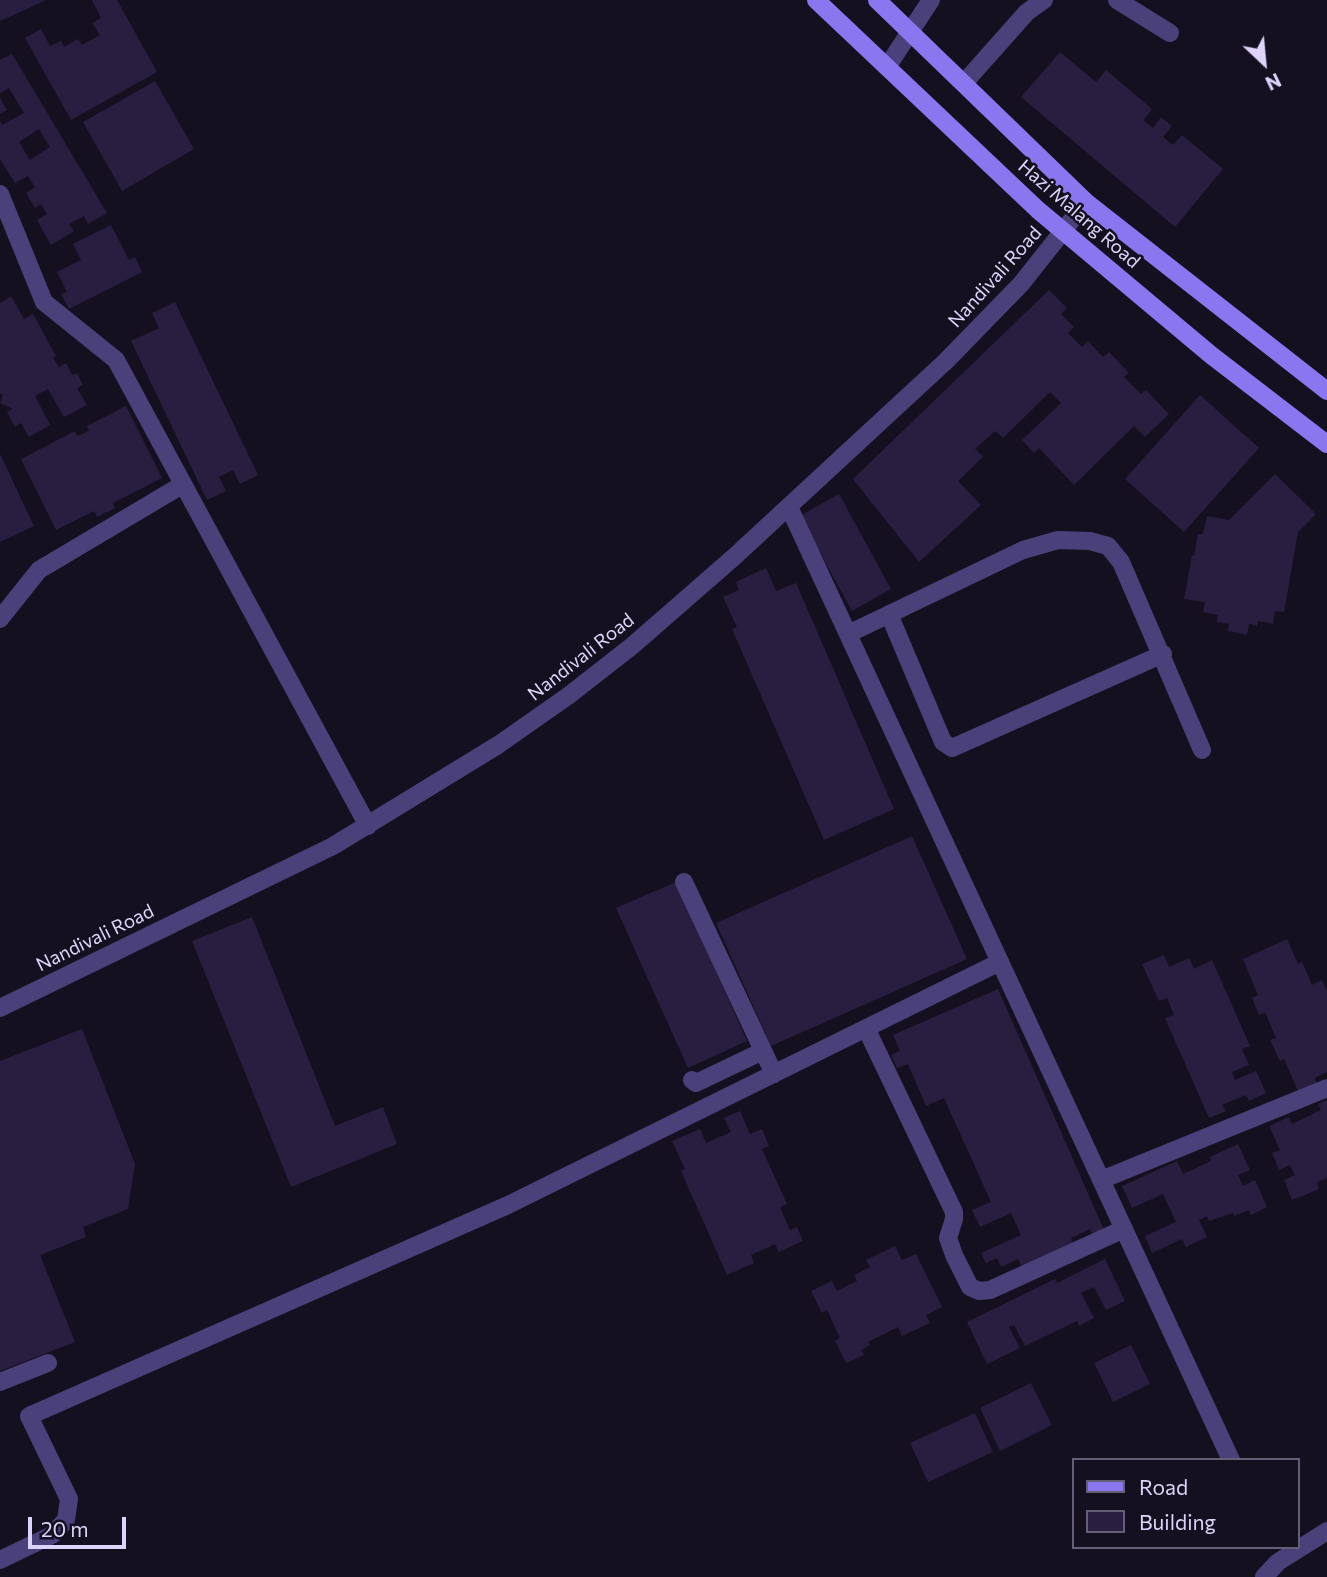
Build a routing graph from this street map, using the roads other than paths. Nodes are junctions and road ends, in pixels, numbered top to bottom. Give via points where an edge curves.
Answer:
1 (816, 0) edge
2 (877, 0) edge
3 (932, 0) edge
4 (1044, 0) edge
5 (1117, 0) edge
6 (911, 31) junction
7 (1170, 33) dead end
8 (887, 67) junction
9 (964, 83) junction
10 (0, 194) edge
11 (1086, 202) junction
12 (1063, 230) junction
13 (1327, 391) edge
14 (1327, 444) edge
15 (182, 485) junction
16 (789, 507) junction
17 (889, 614) junction
18 (0, 619) edge
19 (848, 634) junction
20 (1163, 654) junction
21 (1202, 750) dead end
22 (368, 825) junction
23 (684, 882) dead end
24 (1000, 962) junction
25 (0, 1008) edge
26 (866, 1028) junction
27 (763, 1051) junction
28 (774, 1074) junction
29 (692, 1080) dead end
30 (1327, 1088) edge
31 (1101, 1180) junction
32 (1124, 1228) junction
33 (48, 1363) dead end
34 (0, 1382) edge
35 (1230, 1458) edge
36 (1327, 1531) edge
37 (1299, 1544) edge
38 (1275, 1555) edge
39 (0, 1560) edge
40 (1264, 1577) edge

1 - 8 main road, Hazi Malang Road
2 - 6 main road, Hazi Malang Road
3 - 6 street
4 - 9 street via 1027,12
5 - 7 street
6 - 8 street
6 - 9 main road, Hazi Malang Road
8 - 12 main road, Hazi Malang Road
9 - 11 main road, Hazi Malang Road
10 - 15 street via 44,302 116,360
11 - 12 street, Nandivali Road
11 - 13 main road, Hazi Malang Road
12 - 14 main road, Hazi Malang Road
12 - 16 street, Nandivali Road via 1021,284 946,361
15 - 18 street via 39,570
15 - 22 street
16 - 19 street
16 - 22 street, Nandivali Road via 632,646 568,696 498,746
17 - 19 street
17 - 20 street via 1023,550 1058,540 1090,541 1108,546 1121,562
17 - 20 street via 943,742 952,748
19 - 24 street
20 - 21 street
22 - 25 street, Nandivali Road
23 - 27 street
24 - 26 street
24 - 31 street
26 - 28 street
26 - 32 street via 954,1212 948,1238 970,1287 990,1290
27 - 28 street
27 - 29 street via 696,1083
28 - 39 street via 508,1205 29,1416 69,1499 66,1520 52,1535
30 - 31 street
31 - 32 street
32 - 35 street
33 - 34 street
36 - 37 street
38 - 40 street

